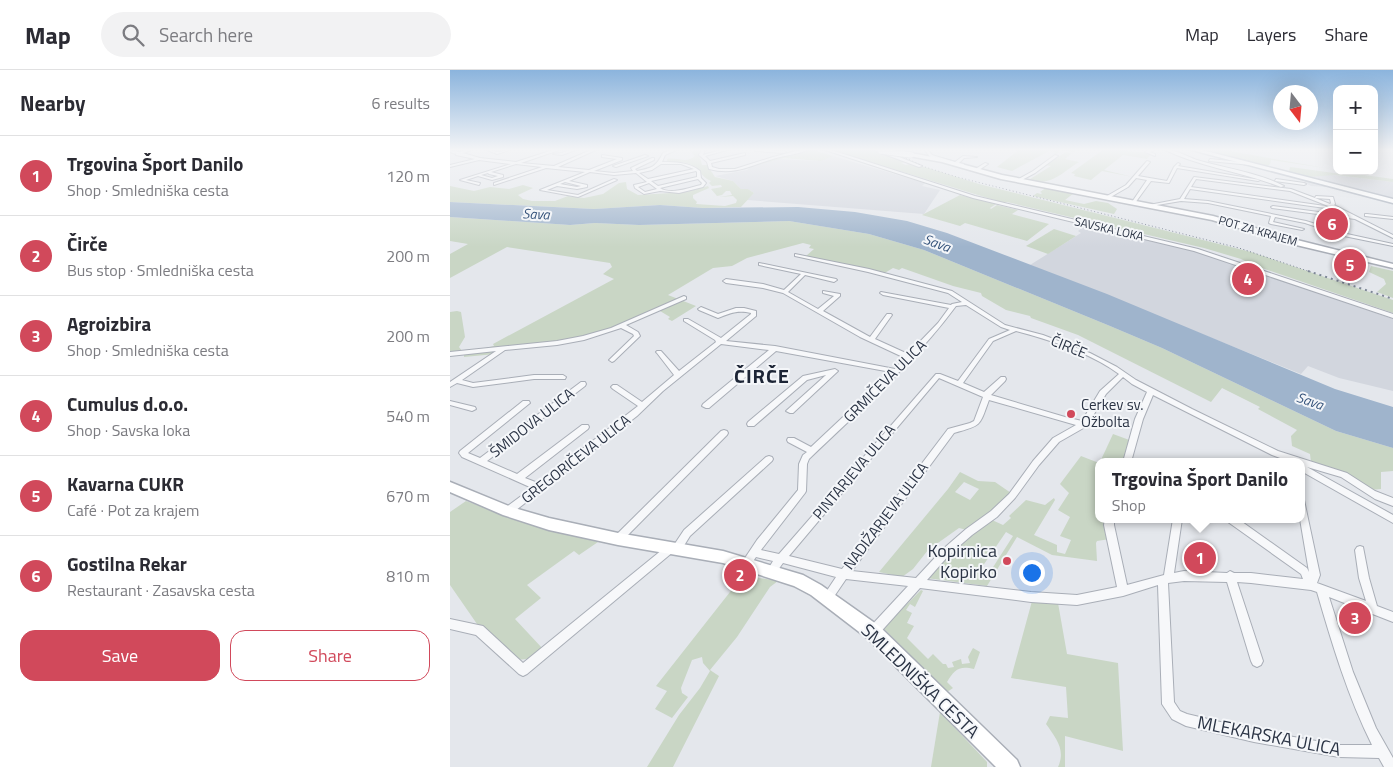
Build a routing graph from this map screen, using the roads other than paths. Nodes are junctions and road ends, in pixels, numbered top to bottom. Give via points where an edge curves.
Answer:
1 (468, 182) edge
2 (502, 182) edge
3 (564, 182) edge
4 (567, 182) edge
5 (611, 182) edge
6 (651, 182) joint
7 (679, 182) edge
8 (703, 182) edge
9 (924, 182) edge
10 (1025, 182) edge
11 (1131, 182) edge
12 (1148, 182) edge
13 (1193, 182) joint
14 (1223, 182) edge
15 (1270, 182) edge
16 (1284, 182) edge
17 (1319, 182) edge
18 (479, 184) dead end
19 (495, 184) dead end
20 (1304, 184) dead end
21 (556, 185) junction
22 (1189, 188) junction
23 (660, 189) junction
24 (1291, 190) junction
25 (1306, 196) junction
26 (1108, 197) junction
27 (1181, 200) junction
28 (1393, 201) edge
29 (1134, 202) junction
30 (1151, 205) junction
31 (1273, 207) dead end
32 (1337, 208) junction
33 (1284, 209) junction
34 (1273, 215) junction
35 (1367, 215) dead end
36 (1283, 217) junction
37 (1393, 218) edge
38 (1359, 219) junction
39 (1302, 228) dead end
40 (1393, 237) edge
41 (1393, 244) edge
42 (797, 255) dead end
43 (761, 264) dead end
44 (1393, 266) edge
45 (803, 274) junction
46 (834, 280) dead end
47 (726, 281) dead end
48 (785, 292) junction
49 (825, 292) dead end
50 (883, 293) dead end
51 (684, 298) dead end
52 (966, 304) junction
53 (952, 307) junction
54 (701, 309) dead end
55 (819, 311) junction
56 (889, 315) dead end
57 (1393, 316) edge
58 (686, 320) dead end
59 (621, 325) junction
60 (1014, 330) junction
61 (871, 340) junction
62 (719, 342) junction
63 (775, 348) junction
64 (505, 349) junction
65 (659, 352) dead end
66 (450, 354) edge
67 (909, 357) junction
68 (612, 360) dead end
69 (847, 364) junction
70 (835, 371) junction
71 (896, 371) junction
72 (1123, 374) junction
73 (678, 375) junction
74 (563, 377) dead end
75 (1003, 379) dead end
76 (453, 383) edge
77 (960, 383) junction
78 (583, 384) dead end
79 (615, 387) dead end
80 (1150, 391) junction
81 (986, 396) junction
82 (450, 403) edge
83 (526, 403) dead end
84 (643, 406) junction
85 (706, 406) dead end
86 (472, 409) dead end
87 (790, 411) dead end
88 (752, 424) dead end
89 (1084, 424) junction
90 (585, 426) dead end
91 (724, 433) dead end
92 (791, 440) dead end
93 (812, 451) junction
94 (1275, 453) junction
95 (1128, 458) edge
96 (1279, 458) edge
97 (1288, 458) edge
98 (769, 459) dead end
99 (482, 462) junction
100 (1305, 464) edge
101 (1305, 465) edge
102 (518, 478) junction
103 (450, 487) edge
104 (538, 487) junction
105 (1393, 502) edge
106 (508, 511) junction
107 (1393, 519) edge
108 (1109, 523) edge
109 (1177, 523) edge
110 (1237, 523) edge
111 (1305, 523) edge
112 (618, 539) junction
113 (674, 548) junction
114 (1360, 550) dead end
115 (750, 558) junction
116 (781, 558) junction
117 (772, 571) junction
118 (844, 574) junction
119 (1230, 576) junction
120 (1166, 578) junction
121 (918, 582) junction
122 (1316, 587) junction
123 (1123, 590) junction
124 (827, 598) junction
125 (1373, 609) junction
126 (1393, 617) edge
127 (450, 624) edge
128 (873, 632) junction
129 (1257, 660) dead end
130 (1382, 752) junction
131 (1010, 767) edge
132 (1391, 767) edge

1 - 18 street
2 - 19 street
3 - 21 street
4 - 21 street via 586,186
5 - 21 street via 578,196 542,190
6 - 23 street
6 - 23 street via 636,186 644,193
7 - 23 street
8 - 23 street
9 - 57 street, SAVSKA LOKA via 974,197 1196,250
10 - 26 street, POT ZA KRAJEM
11 - 26 street
12 - 29 street
13 - 22 street
13 - 25 street
14 - 24 street
15 - 24 street
16 - 20 street
17 - 28 main road
22 - 27 street
22 - 32 street
24 - 25 street
25 - 32 street via 1332,198 1333,204 1330,205
26 - 29 street, POT ZA KRAJEM
27 - 30 street
27 - 34 street
29 - 30 street, POT ZA KRAJEM
30 - 44 street, POT ZA KRAJEM via 1221,220
31 - 33 street
32 - 38 street
33 - 36 street
33 - 38 street
34 - 36 street
34 - 39 street via 1271,223
35 - 37 street
36 - 41 street
38 - 40 street
42 - 52 street, ČIRČE via 935,287 950,292
43 - 45 street
45 - 46 street
45 - 48 street
47 - 48 street
48 - 55 street
49 - 55 street via 838,295
50 - 53 street
51 - 59 street
52 - 53 street via 958,303
52 - 60 street, ČIRČE
53 - 67 street, GRMIČEVA ULICA
54 - 62 street, GREGORIČEVA ULICA via 718,316 734,309 754,312
55 - 61 street
56 - 61 street
58 - 62 street
59 - 64 street via 574,341
59 - 68 street via 637,336
60 - 72 street, ČIRČE via 1054,340
60 - 77 street via 991,340
61 - 67 street
62 - 63 street
62 - 73 street, GREGORIČEVA ULICA
63 - 69 street
63 - 85 street
64 - 66 street
64 - 76 street
65 - 73 street
67 - 71 street, GRMIČEVA ULICA
69 - 70 street
69 - 71 street
70 - 87 street
70 - 88 street via 806,378
71 - 93 street, GRMIČEVA ULICA
72 - 80 street, ČIRČE
72 - 89 street via 1103,393
73 - 84 street, GREGORIČEVA ULICA
74 - 76 street via 534,377 473,385
75 - 81 street
77 - 81 street
77 - 116 street, PINTARJEVA ULICA via 938,375
78 - 99 street, ŠMIDOVA ULICA
79 - 84 street, GREGORIČEVA ULICA
80 - 94 street, ČIRČE
80 - 95 street
81 - 89 street
81 - 118 street, NADIŽARJEVA ULICA via 977,422 951,431
82 - 86 street
83 - 99 street, ŠMIDOVA ULICA via 463,453
84 - 104 street, GREGORIČEVA ULICA
89 - 121 street via 1056,440 1012,496 946,552
90 - 102 street
91 - 112 street
92 - 93 street
93 - 115 street, GRMIČEVA ULICA via 803,464 802,491
94 - 96 street
94 - 97 street, ČIRČE
98 - 113 street
99 - 102 street, ŠMIDOVA ULICA
100 - 105 street, ČIRČE via 1338,472 1370,494
101 - 107 street
102 - 104 street, ŠMIDOVA ULICA
103 - 106 street, SMLEDNIŠKA CESTA
104 - 106 street, GREGORIČEVA ULICA
106 - 112 street, SMLEDNIŠKA CESTA
108 - 123 street
109 - 120 street
110 - 122 street via 1304,571
111 - 122 street
112 - 113 street, SMLEDNIŠKA CESTA
113 - 115 street, SMLEDNIŠKA CESTA via 723,557
113 - 127 street via 524,670 479,630
114 - 125 street
115 - 116 street, NADIŽARJEVA ULICA
115 - 117 street, SMLEDNIŠKA CESTA
116 - 117 street, PINTARJEVA ULICA
116 - 118 street, NADIŽARJEVA ULICA
117 - 124 street, SMLEDNIŠKA CESTA via 798,580
118 - 121 street
118 - 124 street
119 - 120 street
119 - 122 street
119 - 129 street
120 - 123 street
120 - 130 street, MLEKARSKA ULICA via 1168,704 1176,715 1278,741 1339,751
121 - 123 street via 1077,600
121 - 128 street
122 - 125 street
122 - 130 street via 1351,685
124 - 128 street, SMLEDNIŠKA CESTA
125 - 126 street
128 - 131 street, SMLEDNIŠKA CESTA
130 - 132 street

